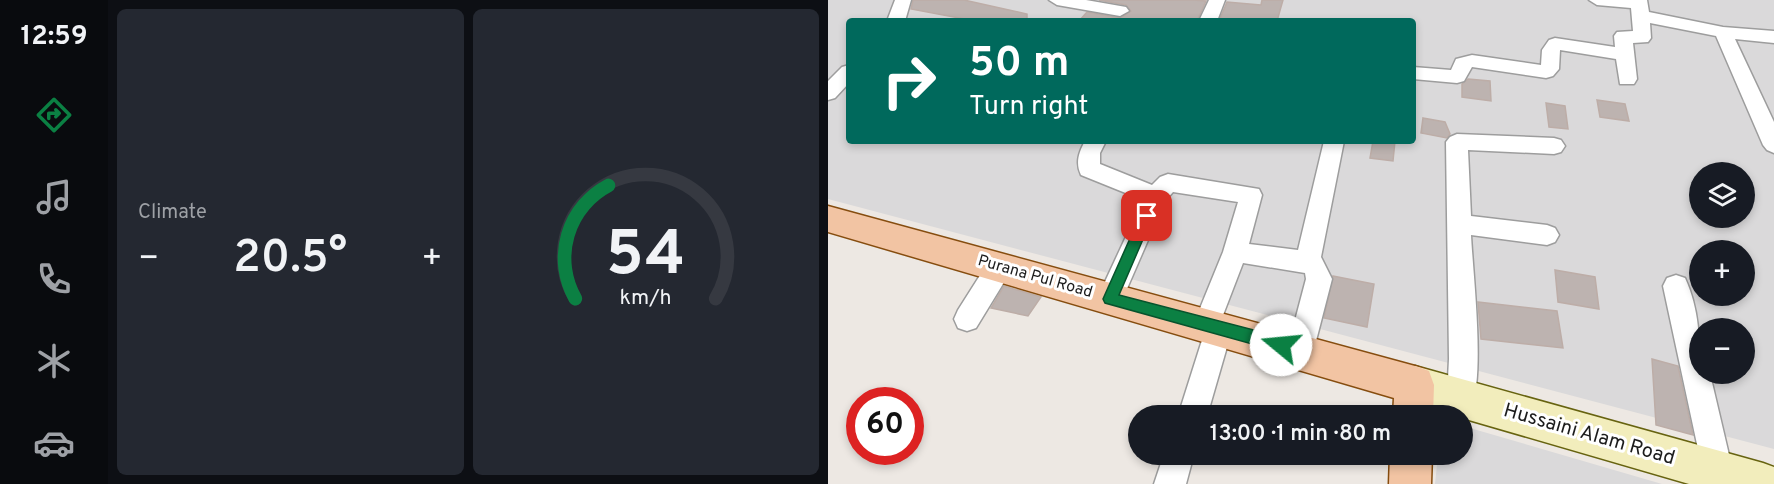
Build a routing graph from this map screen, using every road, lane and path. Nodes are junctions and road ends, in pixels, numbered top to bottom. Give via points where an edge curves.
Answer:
1 (903, 0) edge
2 (1057, 0) edge
3 (1217, 0) edge
4 (1597, 0) edge
5 (1077, 2) edge
6 (1640, 7) edge
7 (1120, 11) edge
8 (898, 18) edge
9 (1063, 18) edge
10 (1209, 18) edge
11 (1723, 32) junction
12 (1774, 37) edge
13 (1625, 54) junction
14 (1416, 73) edge
15 (846, 74) edge
16 (1627, 79) dead end
17 (828, 93) edge
18 (1094, 144) edge
19 (1333, 144) edge
20 (1774, 144) edge
21 (1554, 146) dead end
22 (1156, 196) junction
23 (828, 219) edge
24 (1460, 224) junction
25 (1547, 235) dead end
26 (1235, 252) junction
27 (1308, 262) junction
28 (1000, 266) junction
29 (1676, 286) dead end
30 (1110, 299) junction
31 (967, 319) dead end
32 (1214, 325) junction
33 (1301, 351) junction
34 (1461, 398) junction
35 (1414, 400) edge
36 (1195, 405) edge
37 (1176, 465) edge
38 (1411, 465) edge
39 (1718, 472) junction
40 (1170, 484) edge
41 (1410, 484) edge
42 (1763, 484) edge

1 - 8 street
2 - 5 street
3 - 10 street
4 - 6 street
5 - 7 street
5 - 9 street
6 - 11 street
6 - 13 street via 1642,38 1623,36
11 - 12 street
11 - 20 street
13 - 14 street via 1562,44 1552,47 1551,65 1546,72 1472,61 1462,63 1457,77
13 - 16 street
15 - 17 street
18 - 22 street via 1089,153 1089,169
19 - 27 street
21 - 24 street via 1457,142
22 - 26 street via 1168,183 1251,195
22 - 30 street
23 - 28 main road, Purana Pul Road
24 - 25 street
24 - 34 street
26 - 27 street
26 - 32 street
27 - 33 street via 1315,266 1319,279
28 - 30 main road, Purana Pul Road
28 - 31 street
29 - 39 street
30 - 32 main road, Purana Pul Road
32 - 33 main road, Purana Pul Road
32 - 36 street
33 - 35 main road, Purana Pul Road
34 - 35 main road, Hussaini Alam Road
34 - 39 main road, Hussaini Alam Road
37 - 40 street
38 - 41 main road
39 - 42 main road, Hussaini Alam Road

